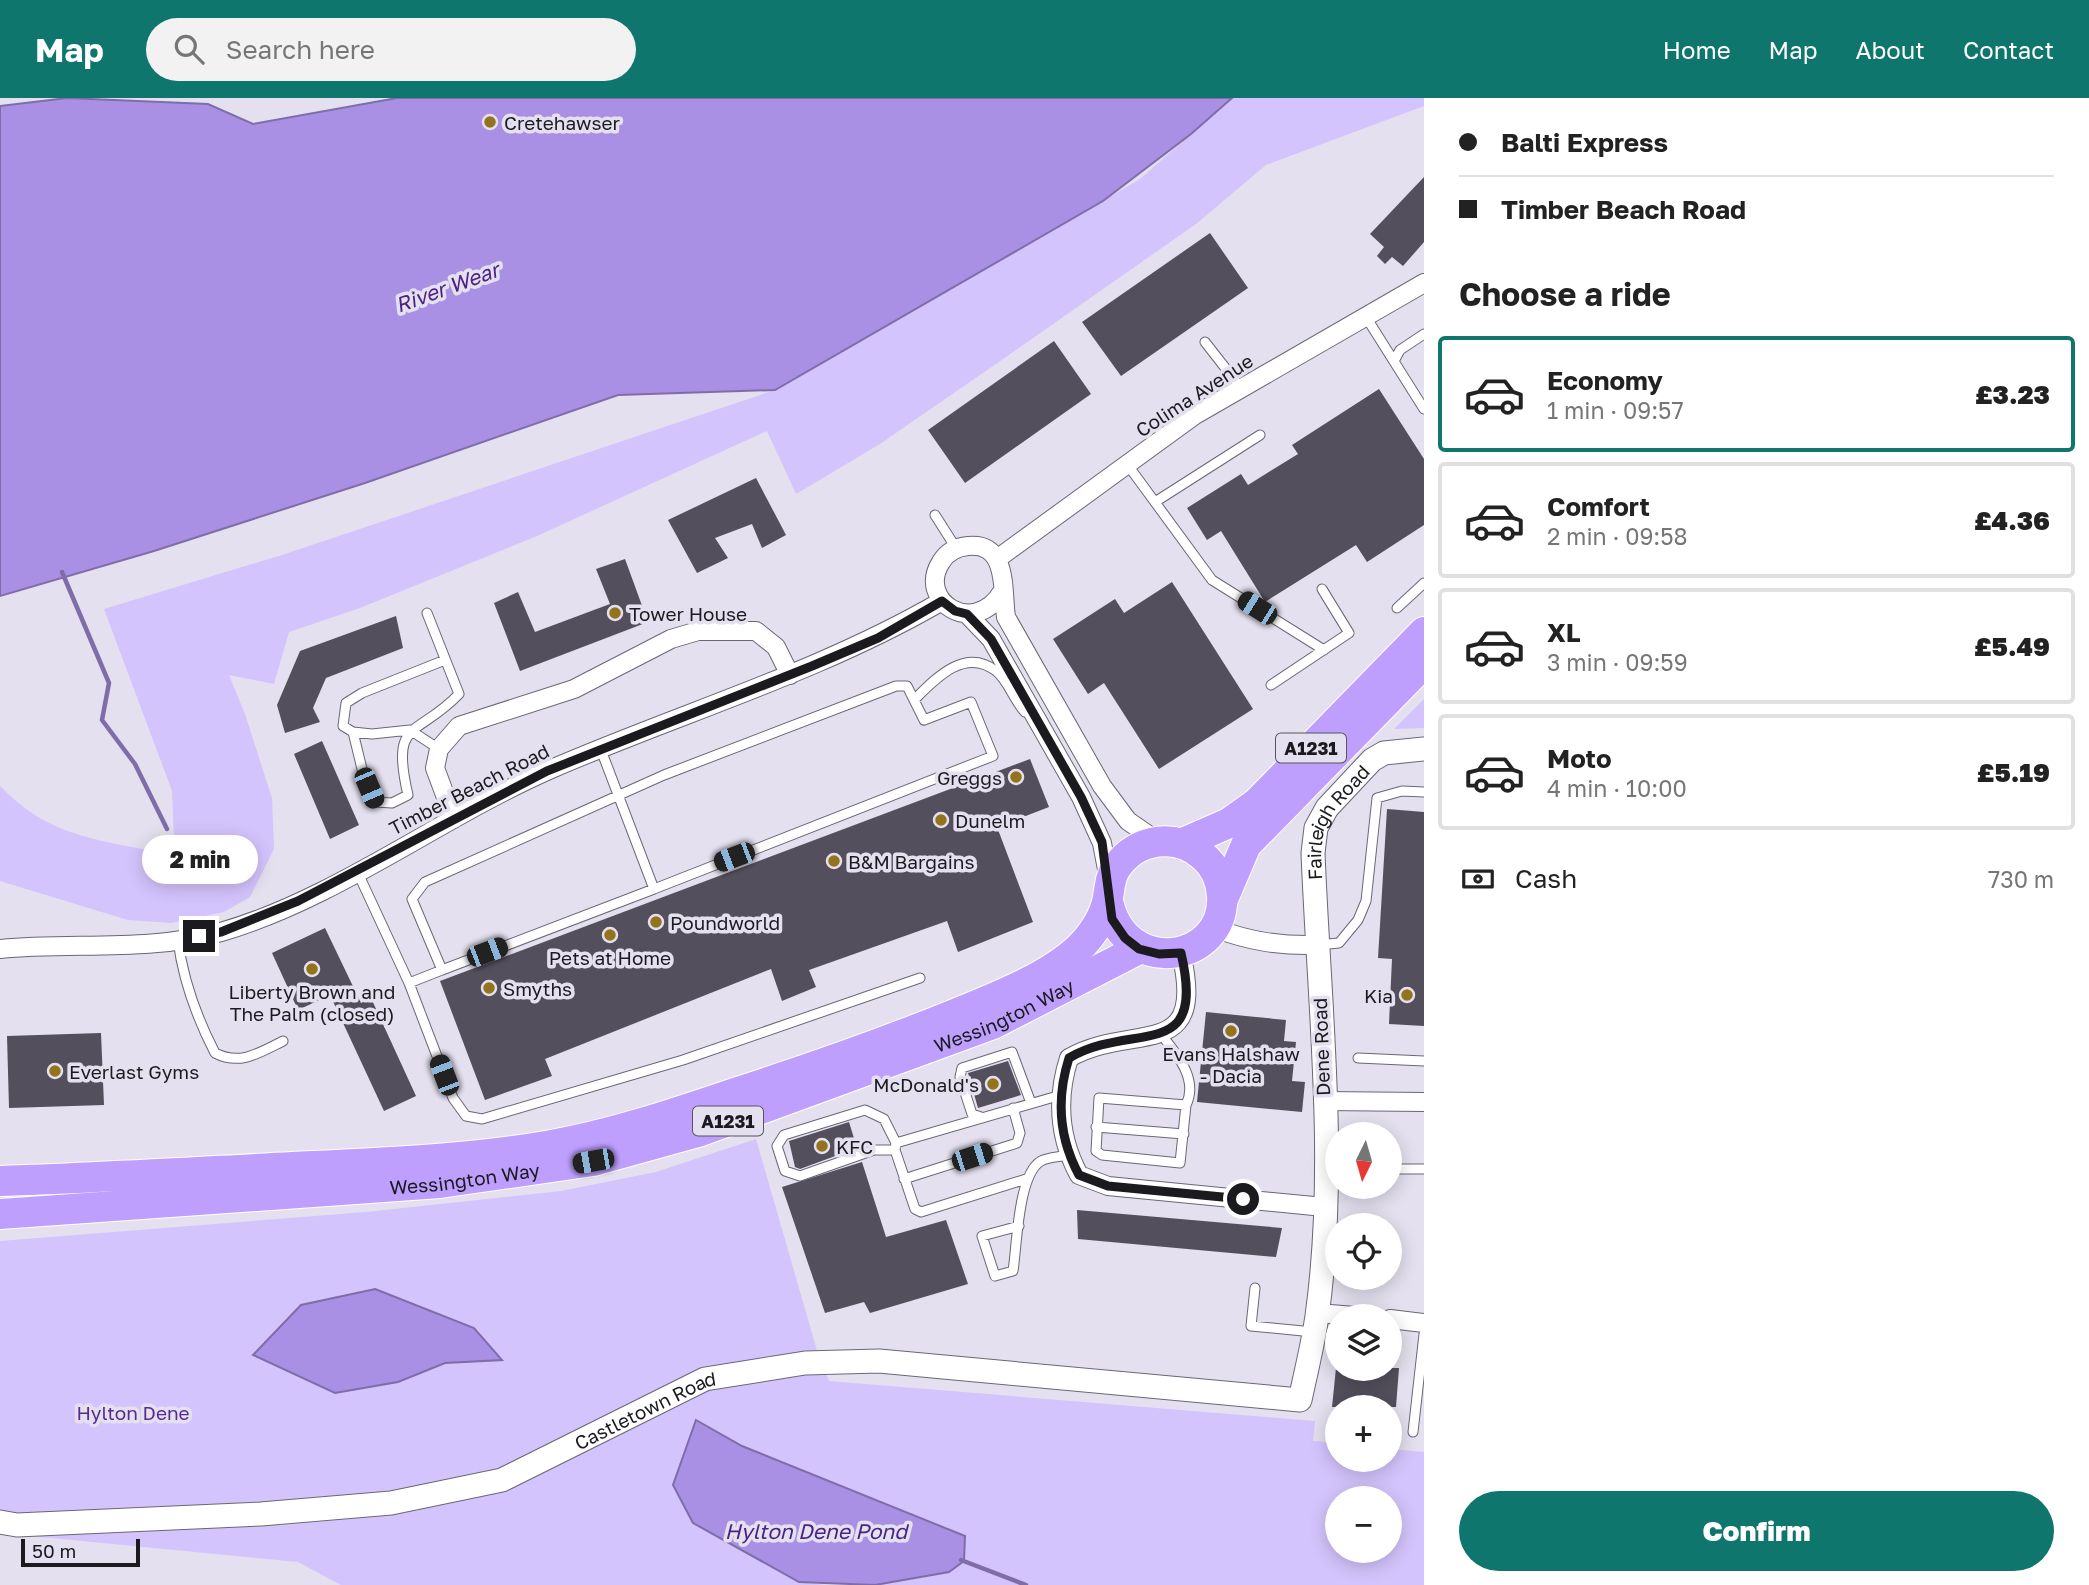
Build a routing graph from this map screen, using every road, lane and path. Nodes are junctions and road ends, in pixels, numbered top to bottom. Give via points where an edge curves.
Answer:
1 (1424, 283) edge
2 (1366, 317) junction
3 (1424, 334) edge
4 (1205, 342) dead end
5 (1394, 361) junction
6 (1241, 388) junction
7 (1424, 409) edge
8 (1260, 435) dead end
9 (1127, 464) junction
10 (1155, 502) junction
11 (935, 515) dead end
12 (956, 548) junction
13 (997, 559) junction
14 (1424, 583) edge
15 (1322, 589) dead end
16 (1002, 592) junction
17 (942, 601) junction
18 (1397, 608) dead end
19 (427, 613) dead end
20 (967, 614) junction
21 (1424, 632) edge
22 (1324, 650) junction
23 (445, 660) junction
24 (1424, 663) edge
25 (790, 676) junction
26 (1271, 685) dead end
27 (915, 699) junction
28 (410, 730) junction
29 (1044, 730) junction
30 (353, 732) junction
31 (439, 749) junction
32 (1424, 749) edge
33 (601, 750) junction
34 (1424, 792) edge
35 (620, 795) junction
36 (454, 820) junction
37 (1170, 842) junction
38 (356, 871) junction
39 (654, 889) junction
40 (1109, 892) junction
41 (1223, 899) junction
42 (1214, 928) junction
43 (178, 940) junction
44 (1316, 945) junction
45 (0, 949) edge
46 (1139, 949) junction
47 (1181, 953) junction
48 (442, 970) junction
49 (920, 978) dead end
50 (409, 983) junction
51 (1160, 1033) junction
52 (283, 1041) dead end
53 (1358, 1058) dead end
54 (1424, 1061) edge
55 (1061, 1095) junction
56 (1323, 1101) junction
57 (1424, 1102) edge
58 (1031, 1103) junction
59 (1186, 1105) junction
60 (1013, 1108) junction
61 (981, 1117) junction
62 (1326, 1122) edge
63 (1096, 1127) junction
64 (1184, 1134) junction
65 (896, 1147) junction
66 (1068, 1155) junction
67 (0, 1165) edge
68 (1402, 1169) edge
69 (1424, 1170) edge
70 (74, 1179) junction
71 (904, 1179) junction
72 (1026, 1179) junction
73 (0, 1181) edge
74 (1325, 1199) edge
75 (1324, 1207) junction
76 (0, 1214) edge
77 (1019, 1226) junction
78 (1255, 1288) dead end
79 (1402, 1320) edge
80 (1325, 1321) edge
81 (1316, 1322) junction
82 (1424, 1323) edge
83 (1424, 1334) edge
84 (1300, 1399) joint
85 (1413, 1432) dead end
86 (0, 1522) edge

1 - 2 street, Colima Avenue
2 - 5 lane
2 - 6 street, Colima Avenue
3 - 5 lane via 1400,350
4 - 6 lane
5 - 7 lane
6 - 9 street, Colima Avenue
8 - 10 lane
9 - 10 lane
9 - 13 street, Colima Avenue
10 - 22 lane via 1212,580
11 - 12 lane
12 - 13 street via 973,545
12 - 17 street via 937,567 936,589
13 - 16 street via 1004,574
14 - 18 lane
15 - 22 lane via 1349,633
16 - 20 street via 987,610
16 - 37 street via 1006,617 1102,786 1128,821
17 - 20 street
17 - 25 street, Timber Beach Road via 878,638
19 - 23 lane
20 - 29 street via 991,639
21 - 37 highway, Wessington Way / A1231 via 1257,803 1229,823
22 - 26 lane
23 - 28 lane via 459,694
23 - 30 lane via 346,703 343,726
24 - 41 highway, A1231 via 1246,845
25 - 31 street via 776,648 756,631 681,634 574,690 459,726
25 - 33 street, Timber Beach Road
27 - 29 lane via 956,664 977,664 997,671 1019,706
27 - 35 lane via 907,686 896,686
27 - 39 lane via 924,720 971,702 993,756
28 - 30 lane
28 - 30 lane via 400,761 408,795 392,803 375,802
28 - 31 lane
29 - 40 street via 1102,842
31 - 36 street via 435,768
32 - 44 street, Fairleigh Road via 1384,753 1373,760 1328,808 1316,828
33 - 35 lane
33 - 36 street, Timber Beach Road via 547,771
34 - 44 lane via 1402,791 1377,799 1366,901 1358,920 1339,943
35 - 39 lane
35 - 48 lane via 425,882 412,900
36 - 38 street, Timber Beach Road
37 - 40 highway, Wessington Way via 1132,851 1116,868
37 - 41 highway via 1208,859
38 - 43 street, Timber Beach Road via 221,932
38 - 50 lane
39 - 48 lane
40 - 46 highway via 1112,919
40 - 70 highway, Wessington Way / A1231 via 1097,926 1080,947 1056,966 996,997 818,1066 664,1117 548,1146 449,1158
41 - 42 highway
42 - 44 street via 1279,946
42 - 47 highway
43 - 45 street, Timber Beach Road
43 - 52 lane via 182,976 215,1053 235,1060 249,1058
44 - 56 street, Dene Road
46 - 47 highway
46 - 76 highway, Wessington Way / A1231 via 993,1024 701,1130 593,1161 440,1183
47 - 51 street via 1189,986 1187,1006 1175,1026
48 - 50 lane
49 - 50 lane via 683,1060 482,1119 466,1116 453,1098
51 - 55 street via 1090,1046 1069,1058
51 - 59 lane via 1177,1054 1190,1082
53 - 54 lane
55 - 58 lane
55 - 66 street
56 - 57 street
56 - 62 street, Dene Road
58 - 60 lane
58 - 61 lane via 1012,1052 962,1068 960,1077 972,1114
59 - 63 lane via 1099,1098
59 - 64 lane
60 - 61 lane
60 - 71 lane via 1020,1133 1017,1143
61 - 65 lane
63 - 64 lane
63 - 64 lane via 1096,1151 1102,1155 1180,1163
65 - 65 lane via 800,1176 785,1171 777,1146 784,1135 864,1110 884,1119
65 - 71 lane
66 - 72 lane via 1040,1161
66 - 75 street via 1079,1175 1108,1186
67 - 70 highway
68 - 69 lane
70 - 73 highway, Wessington Way / A1231
71 - 72 lane via 915,1209 921,1212
72 - 77 lane
74 - 75 street, Dene Road
75 - 81 street, Dene Road
77 - 77 lane via 1013,1271 995,1276 982,1236
78 - 81 lane via 1251,1326
79 - 82 street
80 - 81 street
81 - 84 street, Dene Road
83 - 85 lane
84 - 86 street, Castletown Road via 879,1361 805,1363 705,1379 502,1480 391,1503 261,1514 17,1525

